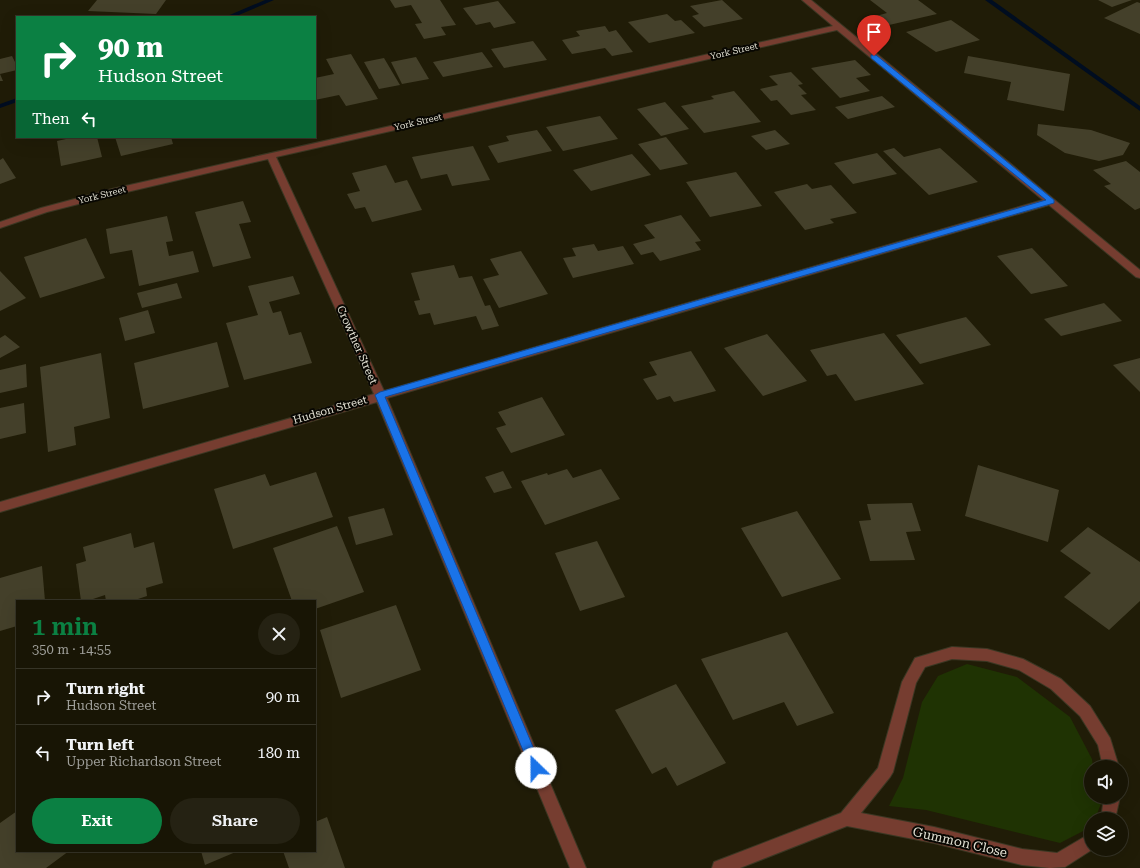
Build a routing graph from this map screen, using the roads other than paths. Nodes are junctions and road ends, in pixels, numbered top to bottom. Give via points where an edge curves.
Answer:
1 (806, 0) edge
2 (838, 27) junction
3 (271, 156) junction
4 (1051, 201) junction
5 (0, 225) edge
6 (1140, 275) edge
7 (380, 395) junction
8 (0, 507) edge
9 (1109, 760) edge
10 (848, 818) junction
11 (1084, 845) edge
12 (578, 868) edge
13 (720, 868) edge

1 - 2 street
2 - 3 street, York Street
2 - 4 street
3 - 5 street, York Street via 112,192
3 - 7 street, Crowther Street
4 - 6 street
4 - 7 street, Hudson Street
7 - 8 street, Hudson Street
7 - 12 street, Crowther Street
9 - 10 street via 1105,743 1085,711 1056,684 1023,665 987,655 952,653 920,662 909,682 885,772
10 - 11 street, Gummon Close via 934,835 1022,857 1059,860
10 - 13 street

